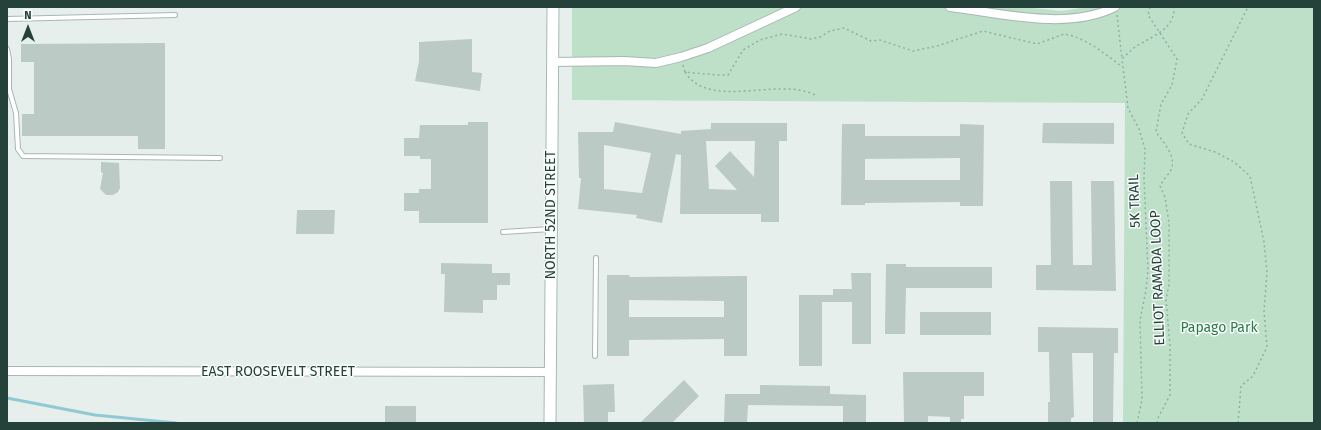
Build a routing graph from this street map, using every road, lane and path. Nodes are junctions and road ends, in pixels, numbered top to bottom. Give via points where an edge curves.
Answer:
1 (553, 7) edge
2 (796, 7) edge
3 (950, 7) edge
4 (1150, 7) edge
5 (1174, 7) edge
6 (1248, 7) edge
7 (1116, 10) edge
8 (175, 15) dead end
9 (7, 19) edge
10 (1159, 33) junction
11 (7, 49) edge
12 (681, 57) junction
13 (1122, 59) junction
14 (553, 62) junction
15 (1122, 66) junction
16 (685, 72) junction
17 (815, 96) dead end
18 (220, 158) dead end
19 (551, 229) junction
20 (503, 232) dead end
21 (596, 258) dead end
22 (595, 356) dead end
23 (7, 371) edge
24 (550, 372) junction
25 (550, 423) edge
26 (1137, 423) edge
27 (1157, 423) edge
28 (1238, 423) edge

1 - 14 main road, NORTH 52ND STREET
2 - 12 street via 708,48
3 - 7 street via 1054,20
4 - 10 path, ELLIOT RAMADA LOOP via 1148,15
5 - 10 path via 1174,15
6 - 28 path via 1202,99 1188,114 1182,133 1189,144 1234,162 1250,176 1264,242 1267,272 1264,312 1267,347 1253,376 1241,386
7 - 13 path, 5K TRAIL
8 - 9 lane
10 - 13 path
10 - 27 path, ELLIOT RAMADA LOOP via 1177,59 1172,85 1161,104 1156,132 1170,152 1173,164 1160,186 1165,197 1169,223 1169,285 1166,299 1170,346 1170,395
11 - 18 lane via 9,90 16,113 18,149 23,156
12 - 14 street via 656,63
12 - 16 path
13 - 15 path, 5K TRAIL
14 - 19 main road, NORTH 52ND STREET
15 - 16 path via 1093,46 1064,34 1037,44 983,31 913,51 880,40 871,41 844,28 830,30 820,37 782,34 767,37 743,50 728,75
15 - 26 path, 5K TRAIL via 1128,108 1139,129 1144,149 1148,270 1140,320 1142,400
16 - 17 path via 693,81 717,91 780,88 797,89
19 - 20 lane
19 - 24 main road, NORTH 52ND STREET
21 - 22 lane
23 - 24 street, EAST ROOSEVELT STREET
24 - 25 main road, NORTH 52ND STREET

